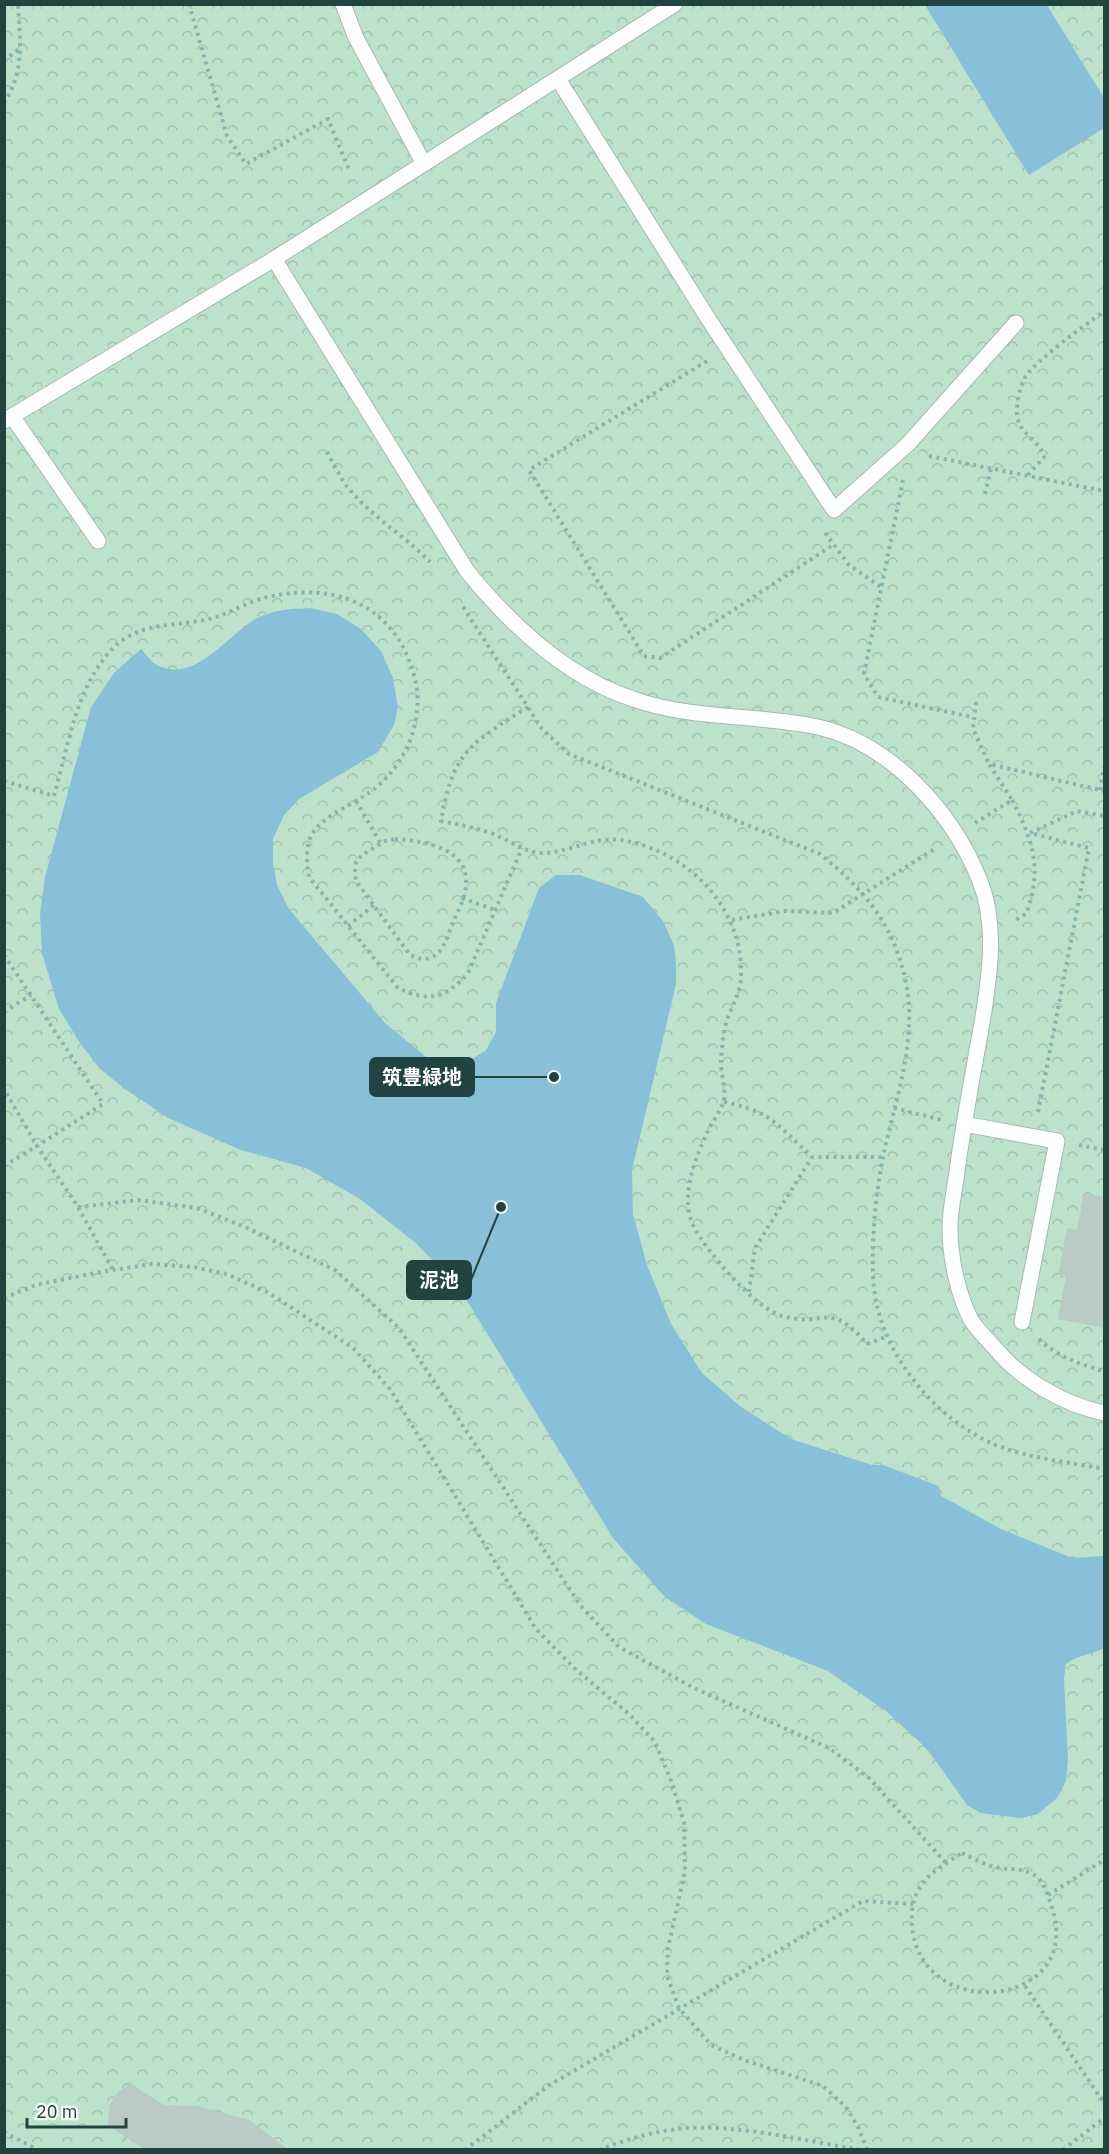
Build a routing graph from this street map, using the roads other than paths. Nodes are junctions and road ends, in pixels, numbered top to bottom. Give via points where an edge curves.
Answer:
1 (344, 4) edge
2 (675, 4) edge
3 (558, 79) junction
4 (424, 164) junction
5 (274, 259) junction
6 (1016, 323) dead end
7 (8, 418) edge
8 (98, 540) dead end
9 (964, 1124) junction
10 (1022, 1322) road end
11 (1104, 1413) edge

1 - 4 lane via 356,38
2 - 3 lane
3 - 4 lane
3 - 6 lane via 834,510 901,450
4 - 5 lane
5 - 7 lane
5 - 9 lane via 466,571 495,606 542,647 589,680 633,700 670,709 820,728 862,744 897,768 932,801 957,835 981,883 990,926 991,972
7 - 8 lane
9 - 10 lane via 1057,1141
9 - 11 lane via 950,1226 957,1281 971,1320 1004,1359 1034,1384

